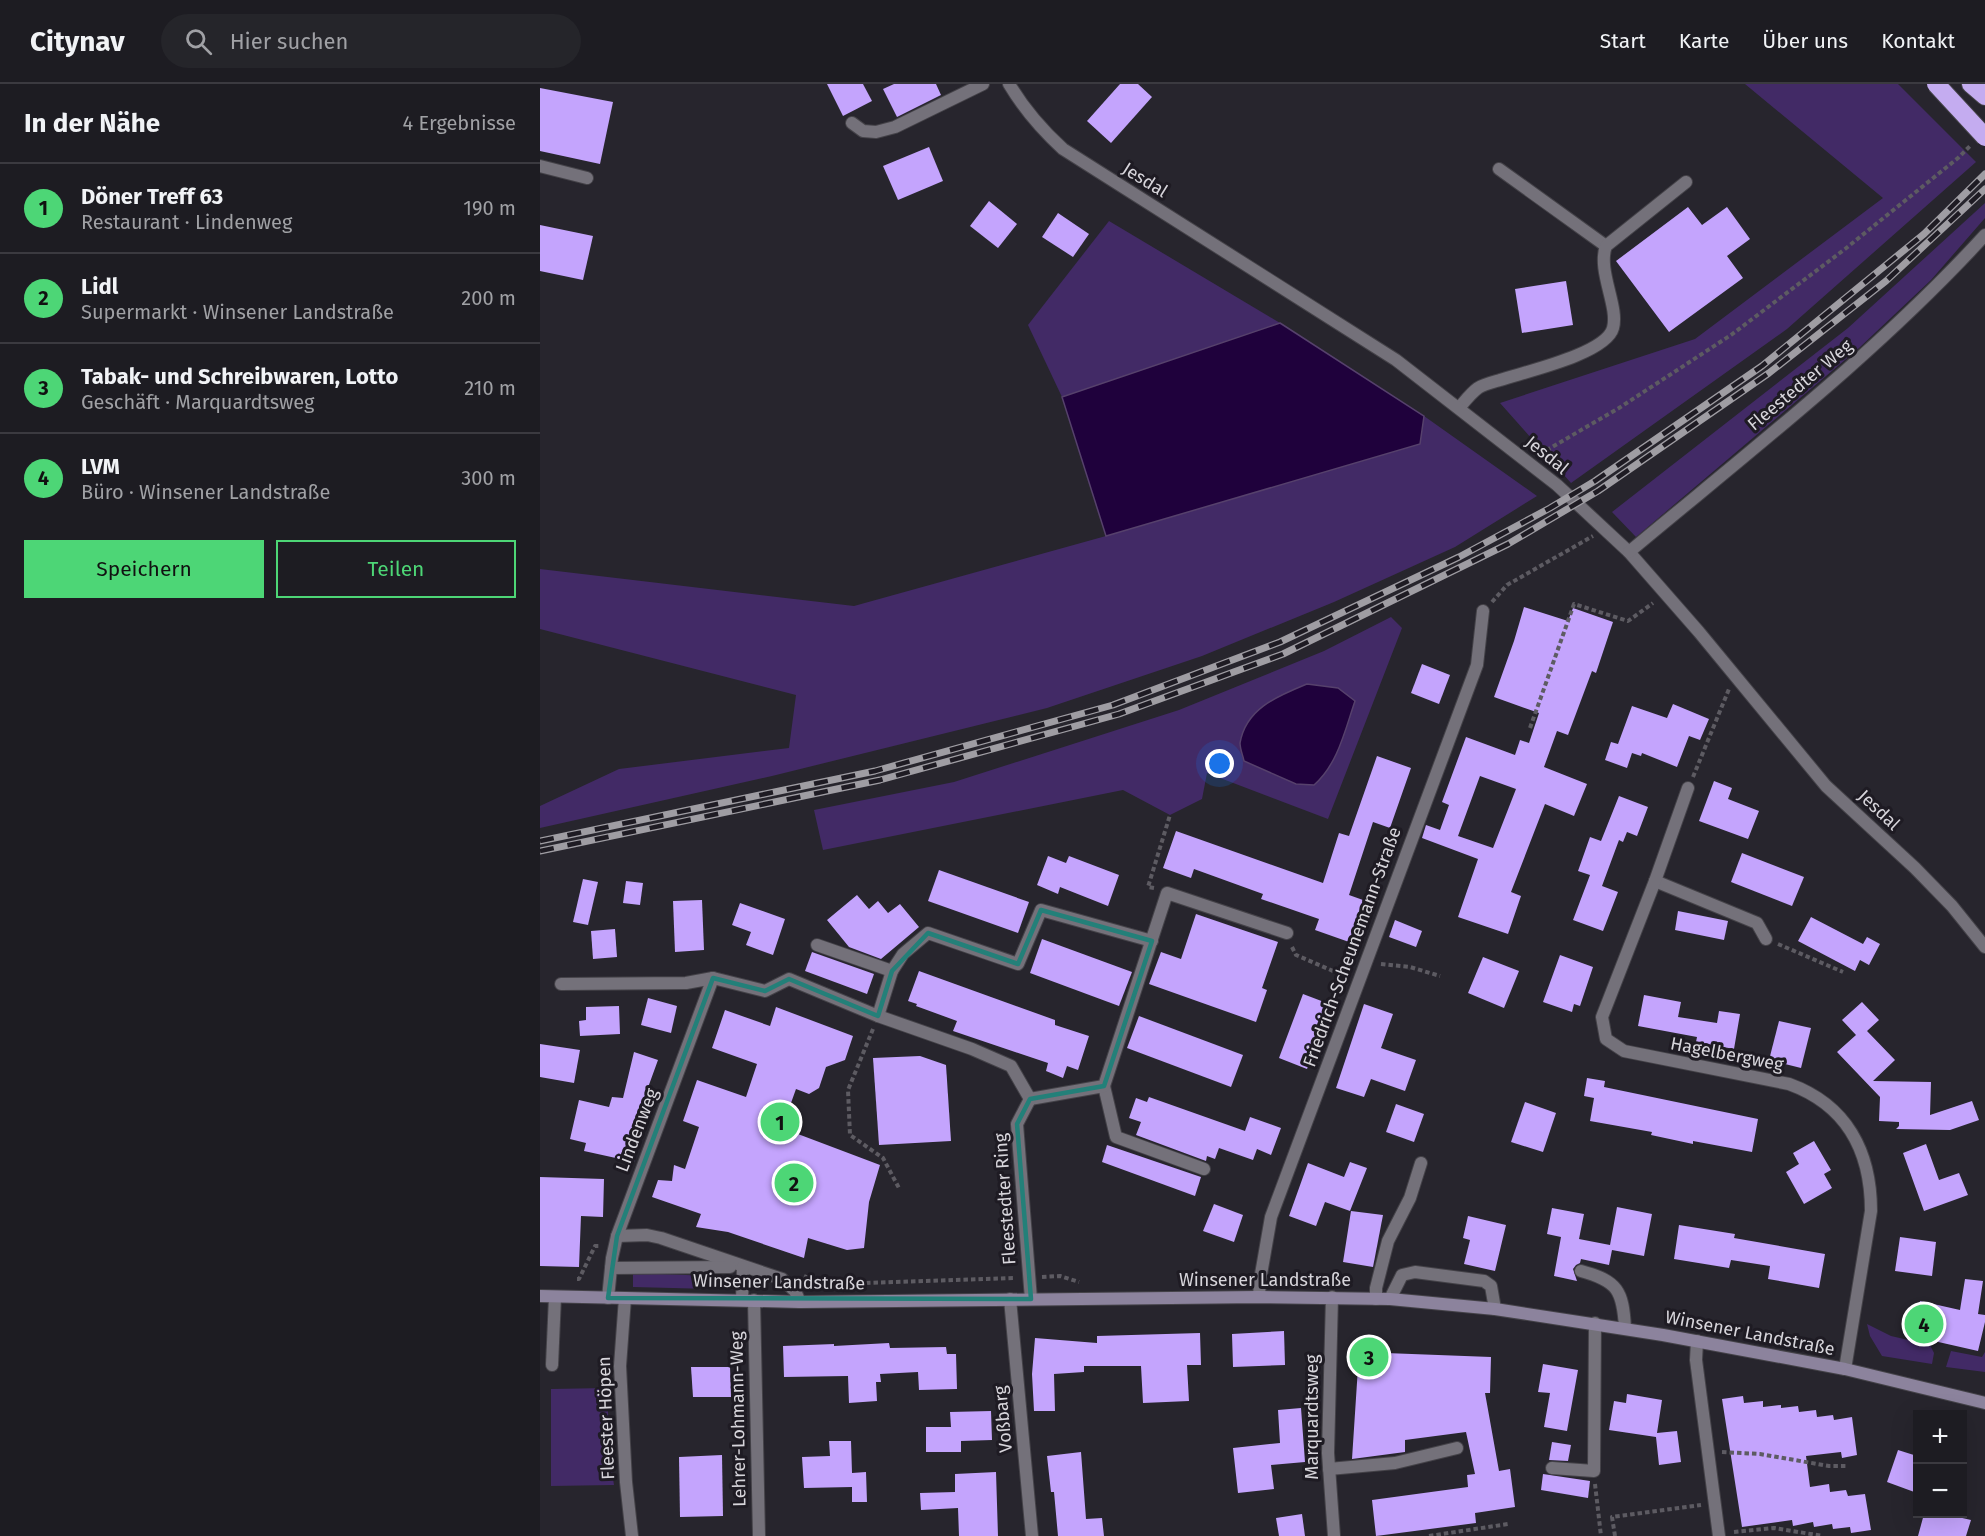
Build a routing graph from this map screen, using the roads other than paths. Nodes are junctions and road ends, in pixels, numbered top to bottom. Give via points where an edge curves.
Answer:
1 (984, 84) edge
2 (1009, 84) edge
3 (1936, 84) edge
4 (1971, 84) edge
5 (1985, 96) edge
6 (852, 123) dead end
7 (1978, 141) edge
8 (540, 166) edge
9 (1499, 169) dead end
10 (587, 178) dead end
11 (1686, 182) dead end
12 (1985, 235) edge
13 (1606, 246) junction
14 (1459, 408) junction
15 (1629, 552) junction
16 (1483, 611) road end
17 (1688, 788) road end
18 (1655, 881) junction
19 (1287, 933) road end
20 (1766, 939) road end
21 (1152, 941) junction
22 (817, 945) dead end
23 (1985, 947) edge
24 (892, 971) junction
25 (714, 978) junction
26 (561, 984) dead end
27 (878, 1016) junction
28 (1104, 1086) junction
29 (1030, 1099) junction
30 (1421, 1163) dead end
31 (1204, 1169) dead end
32 (615, 1242) junction
33 (743, 1267) junction
34 (611, 1268) junction
35 (1581, 1271) dead end
36 (540, 1296) edge
37 (555, 1297) junction
38 (1259, 1297) junction
39 (608, 1298) junction
40 (625, 1298) junction
41 (1332, 1298) junction
42 (1010, 1299) junction
43 (1031, 1299) junction
44 (1376, 1299) junction
45 (1390, 1299) junction
46 (748, 1300) junction
47 (800, 1302) junction
48 (1495, 1309) junction
49 (1595, 1323) junction
50 (1624, 1328) junction
51 (1697, 1341) junction
52 (552, 1365) dead end
53 (1845, 1369) junction
54 (1984, 1402) edge
55 (1457, 1448) dead end
56 (1552, 1468) dead end
57 (1329, 1469) junction
58 (1718, 1535) edge
59 (632, 1536) edge
60 (759, 1536) edge
61 (1032, 1536) edge
62 (1334, 1536) edge

1 - 6 street via 895,127 863,131
2 - 14 street, Jesdal via 1042,130 1063,149 1396,360
3 - 7 highway, bridge
4 - 5 highway
8 - 10 street
9 - 13 street
11 - 13 street
12 - 15 street, Fleestedter Weg via 1862,357
13 - 14 street via 1604,259 1614,316 1606,339 1577,356 1479,387
14 - 15 street, Jesdal via 1557,485
15 - 23 street, Jesdal via 1826,786 1915,868
16 - 38 street, Friedrich-Scheunemann-Straße via 1477,665 1271,1217
17 - 18 street, Hagelbergweg
18 - 20 street via 1757,923
18 - 53 street, Hagelbergweg via 1602,1017 1606,1039 1624,1051 1789,1084 1825,1103 1842,1120 1862,1152 1871,1194
19 - 21 street via 1167,893
21 - 24 street via 1041,910 1018,964 928,933 903,954
21 - 28 street
22 - 24 street
24 - 27 street
25 - 26 street via 686,983
25 - 27 street via 765,992 789,979
25 - 32 street, Lindenweg
27 - 29 street via 1011,1066
28 - 29 street
28 - 31 street via 1116,1137
29 - 43 street, Fleestedter Ring via 1017,1124
30 - 44 street via 1410,1198 1388,1241
32 - 33 street via 647,1235
32 - 34 street, Lindenweg
33 - 34 street
33 - 46 street, Lehrer-Lohmann-Weg
33 - 47 street via 782,1279
34 - 39 street, Lindenweg
35 - 50 street via 1613,1284 1622,1304
36 - 37 street, Winsener Landstraße
37 - 39 street, Winsener Landstraße
37 - 52 street
38 - 41 street, Winsener Landstraße
38 - 43 street, Winsener Landstraße
39 - 40 street, Winsener Landstraße
40 - 46 street, Winsener Landstraße
40 - 59 street, Fleester Höpen via 620,1366
41 - 44 street, Winsener Landstraße
41 - 57 street, Marquardtsweg
42 - 43 street, Winsener Landstraße
42 - 47 street, Winsener Landstraße
42 - 61 street, Voßbarg
44 - 45 street, Winsener Landstraße
45 - 48 street, Winsener Landstraße
45 - 48 street via 1402,1275 1415,1272 1484,1281 1491,1286
46 - 47 street, Winsener Landstraße
46 - 60 street, Lehrer-Lohmann-Weg
48 - 49 street, Winsener Landstraße
49 - 50 street, Winsener Landstraße
49 - 56 street via 1594,1472
50 - 51 street, Winsener Landstraße
51 - 53 street, Winsener Landstraße
51 - 58 street via 1696,1360
53 - 54 street, Winsener Landstraße
55 - 57 street via 1395,1463
57 - 62 street, Marquardtsweg

